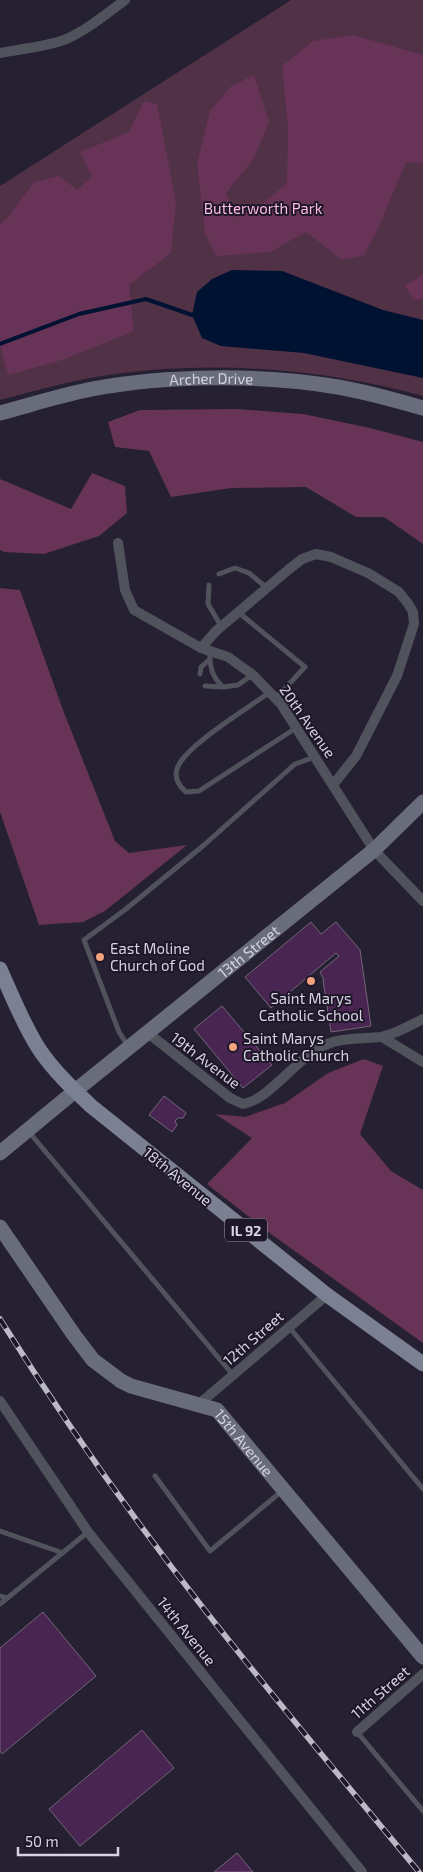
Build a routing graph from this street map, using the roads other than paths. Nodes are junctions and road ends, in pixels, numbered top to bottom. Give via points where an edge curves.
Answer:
1 (126, 0) edge
2 (112, 4) edge
3 (0, 53) edge
4 (423, 408) edge
5 (0, 413) edge
6 (118, 543) dead end
7 (219, 574) dead end
8 (208, 584) dead end
9 (267, 588) junction
10 (238, 612) junction
11 (221, 627) junction
12 (207, 653) junction
13 (200, 674) dead end
14 (252, 675) junction
15 (205, 686) dead end
16 (222, 687) junction
17 (273, 695) junction
18 (296, 728) junction
19 (315, 757) junction
20 (333, 785) junction
21 (423, 802) edge
22 (374, 850) junction
23 (423, 902) edge
24 (0, 969) edge
25 (423, 1019) edge
26 (148, 1033) junction
27 (382, 1037) junction
28 (129, 1048) junction
29 (423, 1062) edge
30 (74, 1091) junction
31 (27, 1130) junction
32 (0, 1153) edge
33 (0, 1227) edge
34 (327, 1295) junction
35 (289, 1327) junction
36 (423, 1364) edge
37 (233, 1375) junction
38 (0, 1401) edge
39 (199, 1404) junction
40 (155, 1476) dead end
41 (423, 1488) edge
42 (284, 1490) junction
43 (0, 1531) edge
44 (88, 1532) junction
45 (63, 1553) junction
46 (0, 1596) edge
47 (8, 1598) junction
48 (0, 1604) edge
49 (423, 1657) edge
50 (423, 1674) edge
51 (357, 1732) joint
52 (423, 1811) edge
53 (362, 1872) edge

1 - 2 street
2 - 3 street via 81,31 66,39
4 - 5 street, Archer Drive via 338,387 227,378 171,380 92,389
6 - 12 street, 20th Avenue via 125,590 134,610
7 - 9 lane via 235,568 249,573
8 - 11 lane via 208,604
9 - 10 street
9 - 20 street via 302,559 316,554 331,557 383,581 399,592 412,612 414,624 397,676 356,756
10 - 11 street
10 - 17 lane via 305,667
11 - 12 street
12 - 13 lane
12 - 14 street, 20th Avenue via 228,657
12 - 16 lane via 215,680
14 - 16 lane via 238,685
14 - 17 street, 20th Avenue
15 - 16 lane
17 - 18 street, 20th Avenue
17 - 18 lane via 184,756 177,767 177,782 186,792 200,791
18 - 19 street, 20th Avenue
19 - 20 street, 20th Avenue
19 - 28 lane via 295,764 204,845 84,940 118,1032
20 - 22 street, 20th Avenue
21 - 22 street, 13th Street
22 - 23 street, 20th Avenue
22 - 26 street, 13th Street
24 - 30 main road, 18th Avenue / IL 92 via 28,1031
25 - 27 street
26 - 27 street, 19th Avenue via 230,1098 243,1104 264,1094 303,1059 325,1045 354,1037
26 - 28 street, 13th Street
27 - 29 street
28 - 30 street, 13th Street
30 - 31 street, 13th Street
30 - 34 main road, 18th Avenue / IL 92
31 - 32 street, 13th Street
31 - 37 lane
33 - 39 street, 15th Avenue via 93,1360 131,1386
34 - 35 street, 12th Street
34 - 36 main road, 18th Avenue / IL 92
35 - 37 street, 12th Street
35 - 41 lane
37 - 39 street, 12th Street
38 - 44 street, 14th Avenue
39 - 42 street, 15th Avenue via 217,1410
40 - 42 lane via 210,1551
42 - 49 street, 15th Avenue
43 - 45 lane
44 - 45 lane
44 - 53 street, 14th Avenue
45 - 47 lane
46 - 47 lane
47 - 48 lane
50 - 51 street, 11th Street
51 - 52 lane

